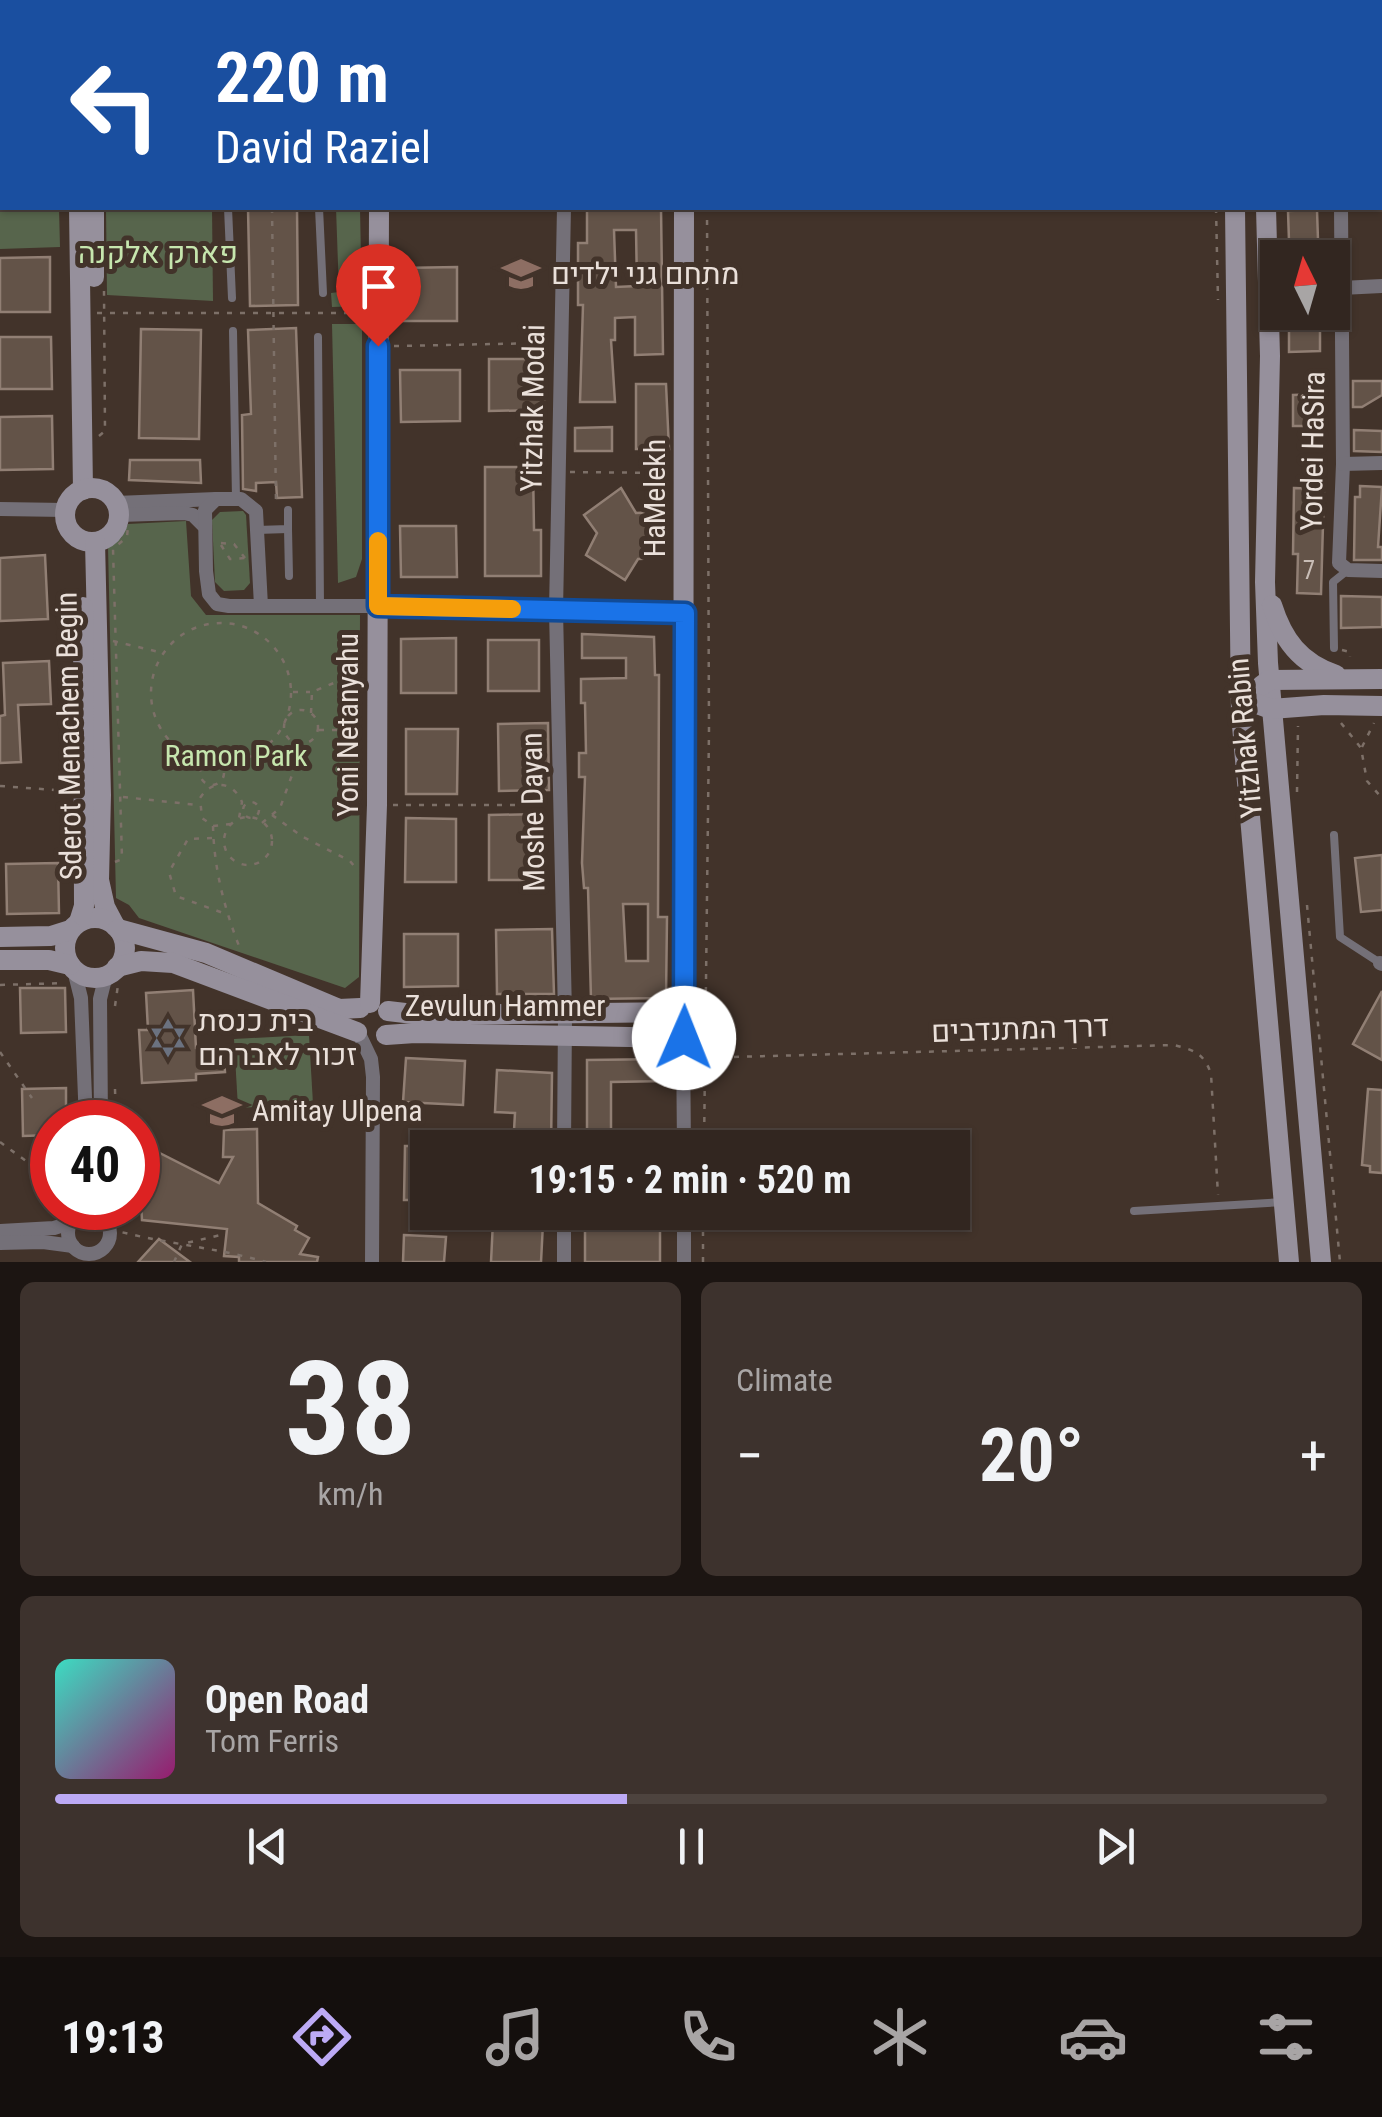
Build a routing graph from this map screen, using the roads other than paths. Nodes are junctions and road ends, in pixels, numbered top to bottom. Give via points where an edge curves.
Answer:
1 (79, 210) edge
2 (94, 210) edge
3 (228, 210) edge
4 (320, 210) edge
5 (379, 210) edge
6 (564, 210) edge
7 (684, 210) edge
8 (1235, 210) edge
9 (1266, 210) edge
10 (1341, 210) edge
11 (1341, 240) edge
12 (1382, 286) edge
13 (1350, 288) edge
14 (323, 293) dead end
15 (232, 298) dead end
16 (1341, 330) edge
17 (233, 331) dead end
18 (318, 338) dead end
19 (1343, 464) junction
20 (1382, 464) edge
21 (89, 489) junction
22 (236, 499) junction
23 (216, 500) junction
24 (0, 509) edge
25 (65, 510) junction
26 (288, 510) dead end
27 (121, 511) junction
28 (203, 525) junction
29 (257, 530) junction
30 (288, 530) junction
31 (89, 541) junction
32 (1348, 570) junction
33 (1382, 571) edge
34 (289, 576) dead end
35 (1265, 582) junction
36 (262, 606) junction
37 (320, 606) junction
38 (378, 606) junction
39 (556, 610) junction
40 (685, 613) junction
41 (1334, 648) dead end
42 (1382, 678) edge
43 (1348, 679) junction
44 (1269, 680) junction
45 (1242, 698) junction
46 (1271, 709) junction
47 (1331, 711) junction
48 (1380, 712) edge
49 (1278, 776) junction
50 (1334, 835) dead end
51 (74, 926) junction
52 (116, 927) junction
53 (0, 937) edge
54 (0, 960) edge
55 (1381, 963) edge
56 (118, 968) junction
57 (71, 973) junction
58 (373, 1007) junction
59 (684, 1012) junction
60 (565, 1014) junction
61 (358, 1034) junction
62 (565, 1036) junction
63 (384, 1037) junction
64 (684, 1048) junction
65 (373, 1077) junction
66 (85, 1100) edge
67 (101, 1100) edge
68 (564, 1130) edge
69 (684, 1130) edge
70 (1284, 1202) junction
71 (1134, 1210) dead end
72 (30, 1229) edge
73 (70, 1230) edge
74 (106, 1230) edge
75 (564, 1230) edge
76 (684, 1230) edge
77 (0, 1231) edge
78 (0, 1243) edge
79 (105, 1246) junction
80 (79, 1253) edge
81 (102, 1262) edge
82 (372, 1262) edge
83 (564, 1262) edge
84 (684, 1262) edge
85 (1289, 1262) edge
86 (1320, 1262) edge

1 - 21 street
2 - 21 street via 99,313
3 - 15 lane
4 - 14 lane
5 - 38 street, Yoni Netanyahu
6 - 39 street, Yitzhak Modai
7 - 40 street, HaMelekh
8 - 45 street, Yitzhak Rabin
9 - 35 street, Yitzhak Rabin
10 - 11 street, Yordei HaSira
12 - 13 street
16 - 19 street, Yordei HaSira
17 - 22 lane
18 - 37 lane
19 - 20 street
19 - 32 street, Yordei HaSira via 1339,563
21 - 25 street via 75,494
21 - 27 street via 110,496
22 - 23 street
22 - 29 street via 256,510
23 - 27 street
23 - 28 street via 205,510
24 - 25 street
25 - 31 street via 66,525
26 - 30 lane
27 - 28 street via 184,514
27 - 31 street via 109,536
28 - 36 street via 209,594 217,604
29 - 30 lane
29 - 36 street via 252,558
30 - 34 lane
31 - 51 street, Sderot Menachem Begin via 84,906
31 - 52 street, Sderot Menachem Begin via 106,639 101,897
32 - 33 street
32 - 41 lane via 1333,582
35 - 43 street via 1295,652
35 - 44 street, Yitzhak Rabin
36 - 37 street
37 - 38 street
38 - 39 street
38 - 58 street, Yoni Netanyahu
39 - 40 street
39 - 60 street, Moshe Dayan
40 - 59 street, HaMelekh
42 - 43 street
43 - 44 street
44 - 45 street
44 - 46 street, Yitzhak Rabin
45 - 46 street
45 - 70 street, Yitzhak Rabin
46 - 47 street
46 - 49 street, Yitzhak Rabin
47 - 48 street
47 - 49 street via 1295,716 1281,733
49 - 86 street, Yitzhak Rabin
50 - 55 lane via 1340,937
51 - 52 street via 94,918
51 - 53 street via 50,936
51 - 57 street via 65,944
52 - 56 street via 125,948
52 - 58 street, Zevulun Hammer via 206,953 339,1009
54 - 57 street via 49,960
56 - 57 street
56 - 61 street via 159,962 188,967
56 - 67 street via 100,999
57 - 66 street via 81,998
58 - 60 street, Zevulun Hammer via 422,1015
58 - 61 street via 354,1017
58 - 63 street via 392,1021
59 - 60 street, Zevulun Hammer
59 - 64 street, HaMelekh
60 - 62 street, Moshe Dayan
61 - 63 street via 371,1041
61 - 65 street
62 - 63 street, Zevulun Hammer
62 - 64 street, Zevulun Hammer
62 - 68 street, Moshe Dayan
63 - 65 street
64 - 69 street, HaMelekh
65 - 82 street
70 - 71 lane
70 - 85 street, Yitzhak Rabin
72 - 77 street
73 - 80 street
74 - 79 street
75 - 83 street
76 - 84 street
78 - 80 street via 43,1242
79 - 80 street
79 - 81 street

